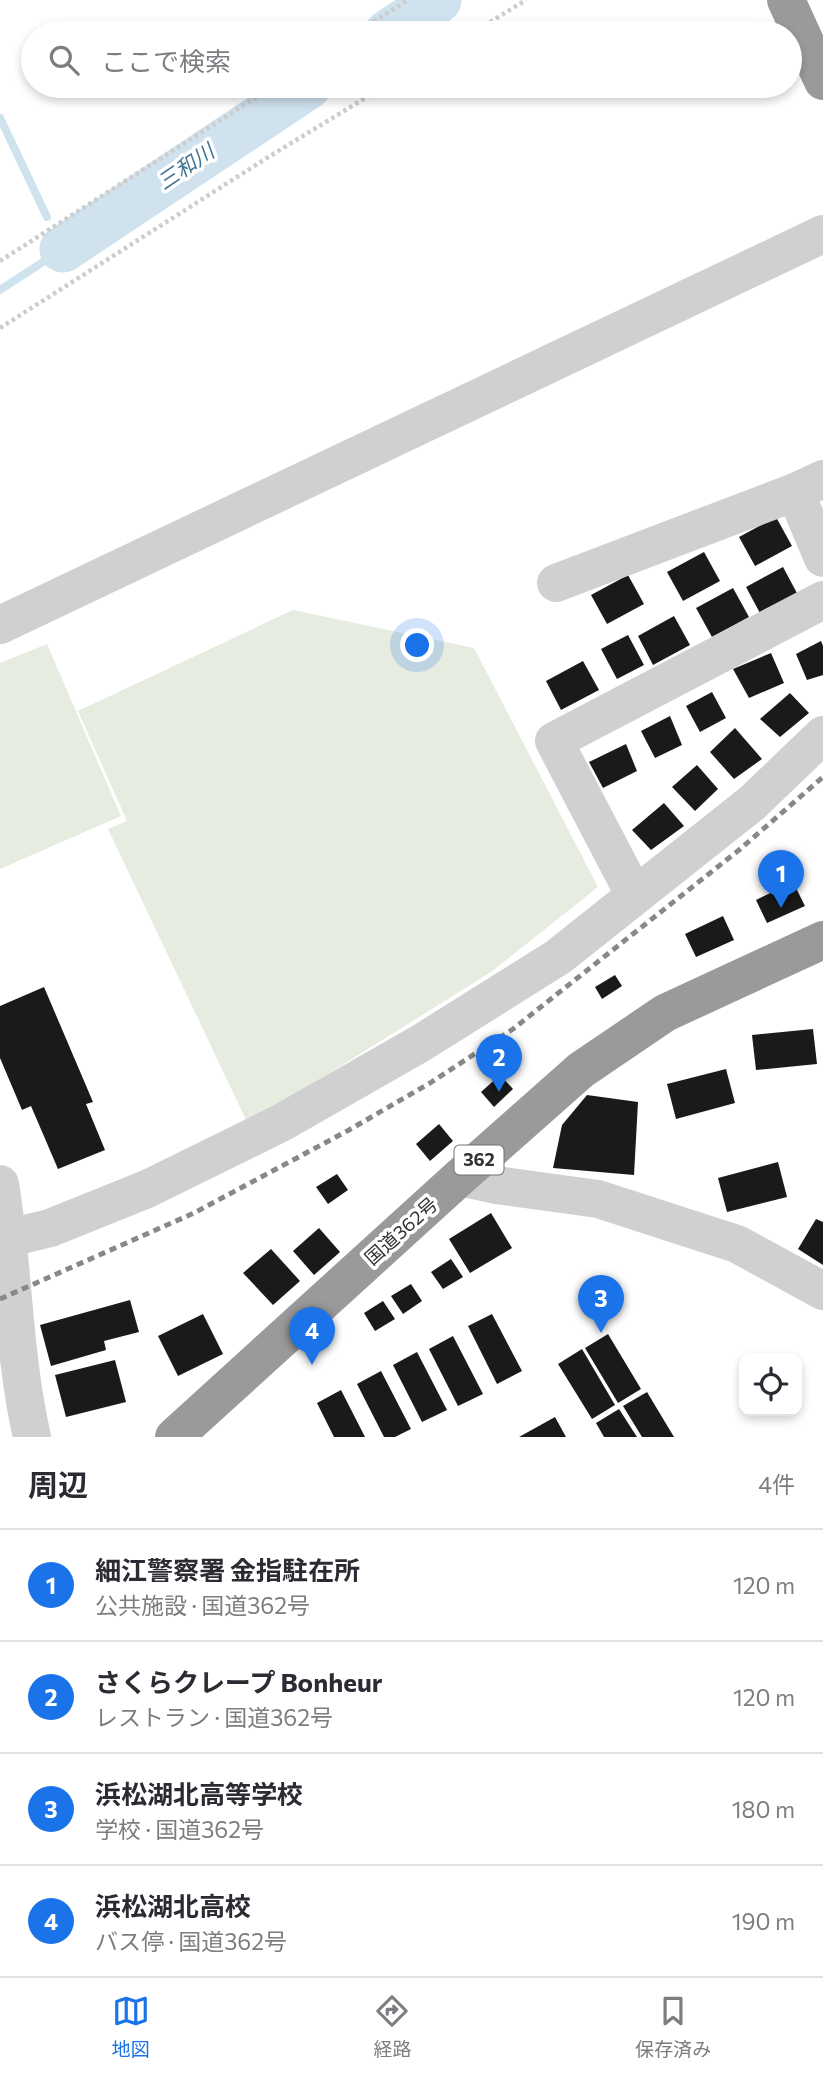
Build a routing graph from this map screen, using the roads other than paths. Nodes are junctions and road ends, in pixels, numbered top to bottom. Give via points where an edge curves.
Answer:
1 (786, 0) edge
2 (796, 21) edge
3 (802, 35) edge
4 (823, 81) edge
5 (823, 234) edge
6 (809, 485) edge
7 (823, 558) edge
8 (556, 583) dead end
9 (823, 600) edge
10 (0, 625) edge
11 (823, 735) edge
12 (634, 894) junction
13 (823, 940) edge
14 (460, 1177) junction
15 (0, 1184) edge
16 (9, 1238) junction
17 (823, 1291) edge
18 (32, 1437) edge
19 (174, 1437) edge

1 - 2 highway
3 - 4 highway
5 - 10 street
6 - 7 street
6 - 8 street
9 - 12 street via 554,741
11 - 12 street via 752,803
12 - 16 street via 558,957 281,1123 147,1189 50,1228
13 - 14 highway, 国道362号 / 362 via 665,1013 581,1070
14 - 17 street via 598,1199 737,1244
14 - 19 highway, 国道362号 / 362
15 - 16 street
16 - 18 street via 22,1395

